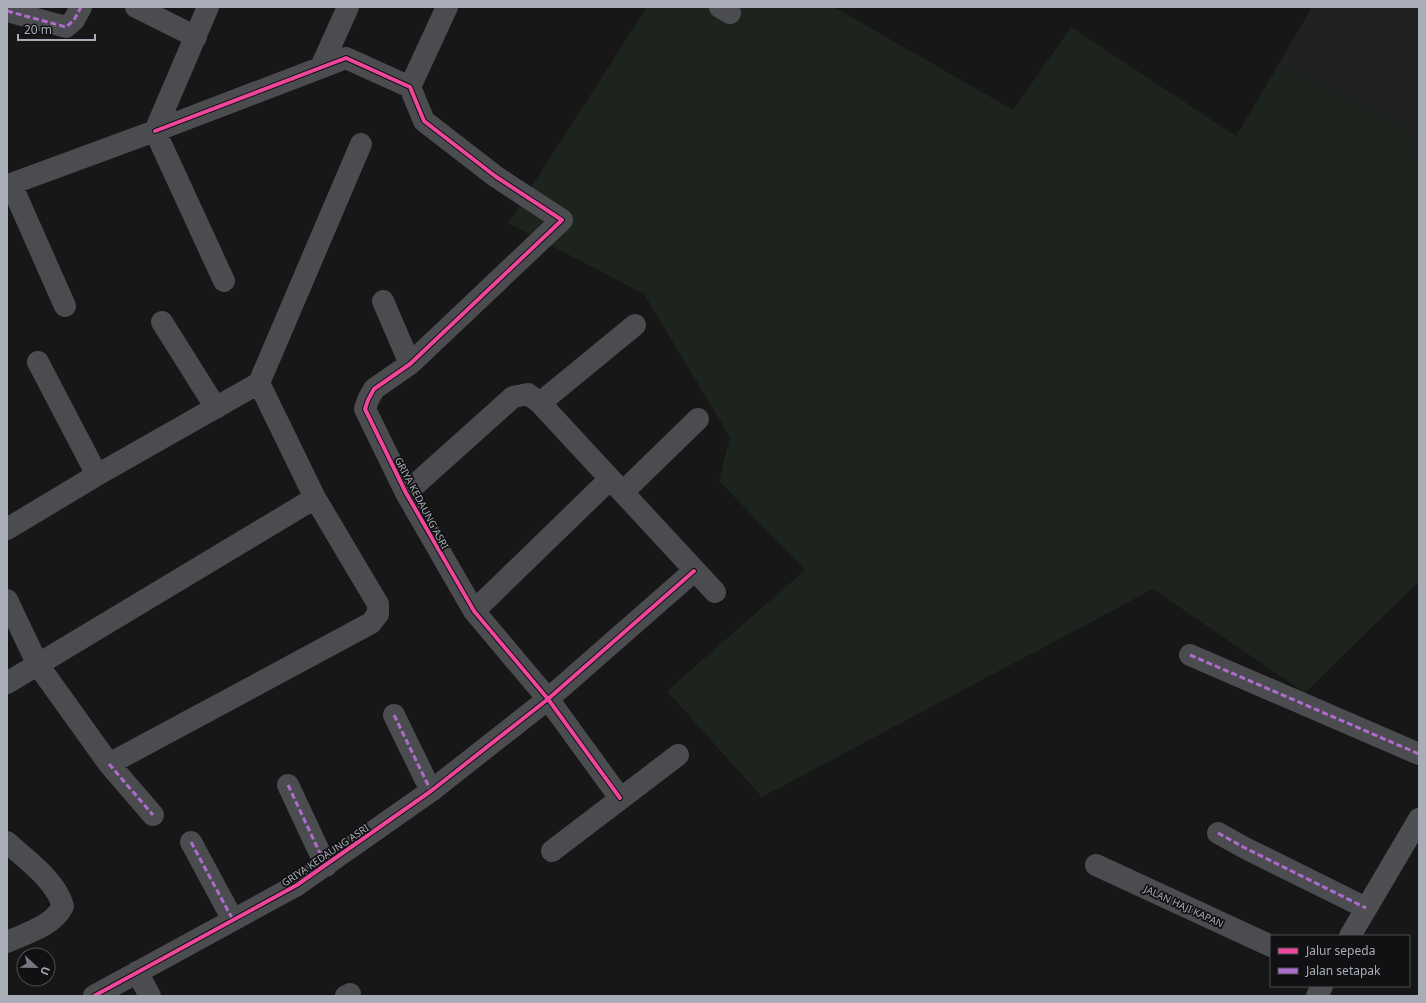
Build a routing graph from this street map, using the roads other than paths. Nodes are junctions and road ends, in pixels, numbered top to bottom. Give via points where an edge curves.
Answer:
1 (81, 7) edge
2 (136, 7) edge
3 (208, 7) edge
4 (348, 7) edge
5 (447, 7) edge
6 (7, 11) edge
7 (196, 37) junction
8 (321, 67) junction
9 (410, 87) junction
10 (155, 132) junction
11 (361, 144) dead end
12 (9, 185) edge
13 (224, 281) dead end
14 (383, 301) dead end
15 (65, 306) dead end
16 (162, 322) dead end
17 (635, 325) dead end
18 (38, 362) dead end
19 (410, 364) junction
20 (259, 383) junction
21 (540, 403) junction
22 (216, 408) junction
23 (698, 420) dead end
24 (97, 475) junction
25 (616, 486) junction
26 (406, 493) junction
27 (315, 498) junction
28 (7, 529) edge
29 (694, 571) junction
30 (715, 592) dead end
31 (7, 600) edge
32 (474, 612) junction
33 (1190, 655) dead end
34 (38, 665) junction
35 (7, 683) edge
36 (548, 699) junction
37 (394, 715) dead end
38 (1419, 754) edge
39 (678, 755) dead end
40 (108, 764) junction
41 (288, 785) dead end
42 (431, 791) junction
43 (620, 798) junction
44 (153, 815) dead end
45 (1419, 819) edge
46 (1218, 833) dead end
47 (7, 842) edge
48 (191, 842) dead end
49 (1413, 842) edge
50 (552, 851) dead end
51 (1096, 865) dead end
52 (326, 866) junction
53 (1366, 908) junction
54 (233, 920) junction
55 (1351, 935) edge
56 (7, 942) edge
57 (1270, 946) edge
58 (137, 972) junction
59 (1322, 987) edge
60 (94, 996) edge
61 (150, 996) edge
62 (1317, 996) edge

1 - 6 street via 74,20 66,27
2 - 7 street
3 - 7 street
4 - 8 street
5 - 9 street
7 - 10 street
8 - 9 street via 346,58
8 - 10 street
9 - 19 street, GRIYA KEDAUNG ASRI via 424,121 495,176 562,220
10 - 12 street
10 - 13 street
11 - 20 street
12 - 15 street
14 - 19 street
16 - 22 street
17 - 21 street
18 - 24 street
19 - 26 street, GRIYA KEDAUNG ASRI via 374,389 366,409
20 - 22 street
20 - 27 street
21 - 25 street, GRIYA KEDAUNG ASRI
21 - 26 street, GRIYA KEDAUNG ASRI via 528,394 513,397
22 - 24 street
23 - 25 street
24 - 28 street
25 - 29 street, GRIYA KEDAUNG ASRI
25 - 32 street
26 - 32 street, GRIYA KEDAUNG ASRI
27 - 34 street
27 - 40 street via 378,604 378,614 371,623
29 - 30 street, GRIYA KEDAUNG ASRI
29 - 36 street, GRIYA KEDAUNG ASRI
31 - 34 street
32 - 36 street, GRIYA KEDAUNG ASRI
33 - 38 street
34 - 35 street
34 - 40 street
36 - 42 street, GRIYA KEDAUNG ASRI
36 - 43 street, GRIYA KEDAUNG ASRI
37 - 42 street
39 - 43 street
40 - 44 street
41 - 52 street, GRIYA KEDAUNG ASRI
42 - 52 street, GRIYA KEDAUNG ASRI
43 - 50 street
45 - 49 main road
46 - 53 street
47 - 56 street via 53,886 63,906 59,914 48,923
48 - 54 street
49 - 53 main road
51 - 57 street, JALAN HAJI KAPAN
52 - 54 street, GRIYA KEDAUNG ASRI via 298,885
53 - 55 main road
54 - 58 street, GRIYA KEDAUNG ASRI
58 - 60 street, GRIYA KEDAUNG ASRI
58 - 61 street
59 - 62 main road

